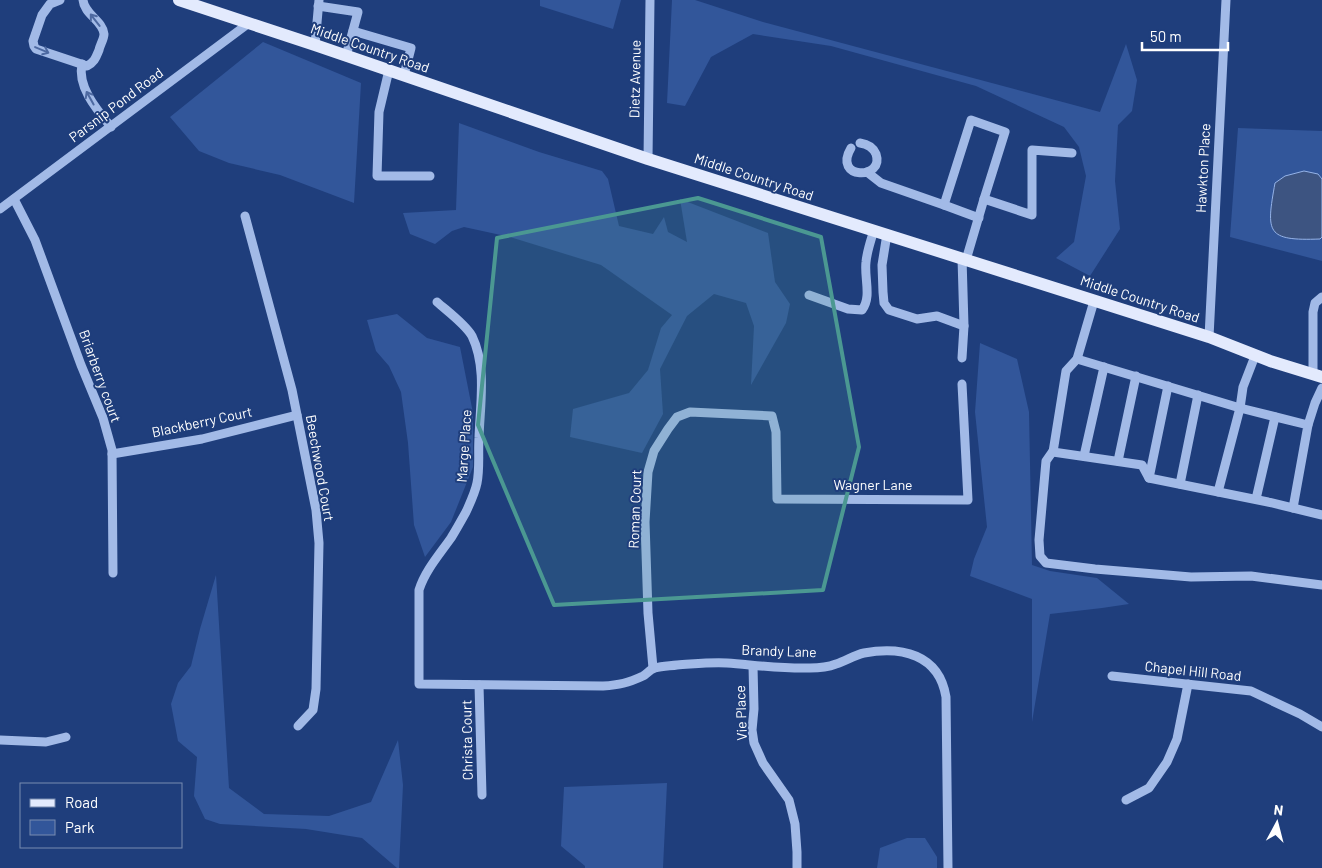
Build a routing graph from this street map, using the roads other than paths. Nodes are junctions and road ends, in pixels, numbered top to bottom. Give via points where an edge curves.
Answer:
1 (60, 0) edge
2 (83, 0) edge
3 (179, 0) edge
4 (650, 0) edge
5 (1226, 0) edge
6 (318, 3) edge
7 (249, 23) junction
8 (353, 31) junction
9 (315, 45) junction
10 (346, 56) junction
11 (82, 64) junction
12 (389, 70) junction
13 (404, 75) junction
14 (111, 127) junction
15 (860, 144) dead end
16 (851, 148) dead end
17 (1072, 153) dead end
18 (648, 159) junction
19 (867, 172) junction
20 (430, 176) dead end
21 (14, 199) junction
22 (984, 199) junction
23 (944, 205) junction
24 (0, 209) edge
25 (245, 216) dead end
26 (978, 218) junction
27 (874, 230) junction
28 (887, 234) junction
29 (964, 259) junction
30 (809, 295) dead end
31 (1322, 297) edge
32 (1094, 301) junction
33 (437, 302) dead end
34 (964, 326) junction
35 (1209, 337) junction
36 (1255, 356) junction
37 (962, 358) dead end
38 (1077, 358) junction
39 (1104, 367) junction
40 (1318, 375) edge
41 (1136, 376) junction
42 (962, 384) dead end
43 (1168, 386) junction
44 (1322, 388) edge
45 (1198, 395) junction
46 (1240, 408) junction
47 (297, 415) junction
48 (1275, 417) junction
49 (1308, 425) junction
50 (1053, 451) junction
51 (112, 454) junction
52 (1084, 456) junction
53 (1118, 461) junction
54 (1149, 478) junction
55 (1180, 484) junction
56 (1218, 492) junction
57 (777, 499) joint
58 (1256, 499) junction
59 (1293, 508) junction
60 (1322, 515) edge
61 (114, 573) dead end
62 (1322, 585) edge
63 (753, 666) junction
64 (653, 668) junction
65 (1112, 676) dead end
66 (419, 684) joint
67 (1188, 684) junction
68 (480, 685) junction
69 (298, 726) dead end
70 (1322, 727) edge
71 (66, 738) dead end
72 (0, 740) edge
73 (482, 795) dead end
74 (1126, 800) dead end
75 (797, 868) edge
76 (948, 868) edge

1 -> 11 street via 50,4 42,15 34,46
11 -> 2 street via 92,64 104,35 83,6
3 - 7 main road, Middle Country Road
4 - 18 street, Dietz Avenue
5 - 35 street, Hawkton Place
6 - 8 street via 358,12
6 - 9 street
7 - 9 main road, Middle Country Road
7 - 14 street, Parsnip Pond Road
8 - 10 street
8 - 13 street via 411,48
9 - 10 main road, Middle Country Road
10 - 12 main road, Middle Country Road
14 -> 11 street via 82,84
12 - 13 main road, Middle Country Road
12 - 20 street via 379,112 377,176
13 - 18 main road, Middle Country Road
14 - 21 street, Parsnip Pond Road
15 - 19 street via 873,148 876,157 874,166
16 - 19 street via 847,158 850,168 857,173
17 - 22 street via 1032,150 1032,215
18 - 27 main road, Middle Country Road
19 - 23 street via 881,184
21 - 24 street, Parsnip Pond Road
21 - 51 street, Briarberry court via 35,240 103,418
22 - 23 street via 1005,132 970,120
22 - 26 street
23 - 26 street
25 - 47 street, Beechwood Court
26 - 29 street
27 - 28 main road, Middle Country Road
27 - 30 street via 866,260 867,299 862,310 848,310
28 - 29 main road, Middle Country Road
28 - 34 street via 882,265 884,303 889,310 917,319 937,316
29 - 32 main road, Middle Country Road
29 - 34 street
31 - 40 street via 1315,303 1314,312
32 - 35 main road, Middle Country Road
32 - 38 street
33 - 66 street, Marge Place via 468,330 476,349 482,380 479,457 477,484 471,500 419,590
34 - 37 street
35 - 36 main road, Middle Country Road
36 - 40 main road, Middle Country Road
36 - 46 street via 1243,387
38 - 39 street
38 - 50 street via 1066,372
39 - 41 street
39 - 52 street
41 - 43 street
41 - 53 street
42 - 57 street, Wagner Lane via 968,500
43 - 45 street
43 - 54 street
44 - 49 street
45 - 46 street
45 - 55 street
46 - 48 street
46 - 56 street
47 - 51 street, Blackberry Court via 202,439
47 - 69 street, Beechwood Court via 316,510 319,543 316,689 313,710
48 - 49 street
48 - 58 street
49 - 59 street
50 - 52 street
50 - 62 street via 1046,461 1039,540 1040,556 1046,563 1192,577 1251,576
51 - 61 street, Briarberry court
52 - 53 street
53 - 54 street via 1142,465
54 - 55 street
55 - 56 street
56 - 58 street
57 - 64 street, Roman Court via 776,432 772,416 690,412 677,417 654,451 648,472 645,522
58 - 59 street
59 - 60 street
63 - 64 street, Brandy Lane via 702,663
63 - 75 street, Vie Place via 754,743 762,763 789,800 795,824
63 - 76 street, Brandy Lane via 829,666 858,655 885,650 915,654 932,666 942,681 946,697
64 - 68 street, Brandy Lane via 646,675 624,684
65 - 67 street, Chapel Hill Road
66 - 68 street, Brandy Lane
67 - 70 street, Chapel Hill Road via 1251,691
67 - 74 street via 1177,738 1168,762 1148,788
68 - 73 street, Christa Court
71 - 72 street via 46,742

